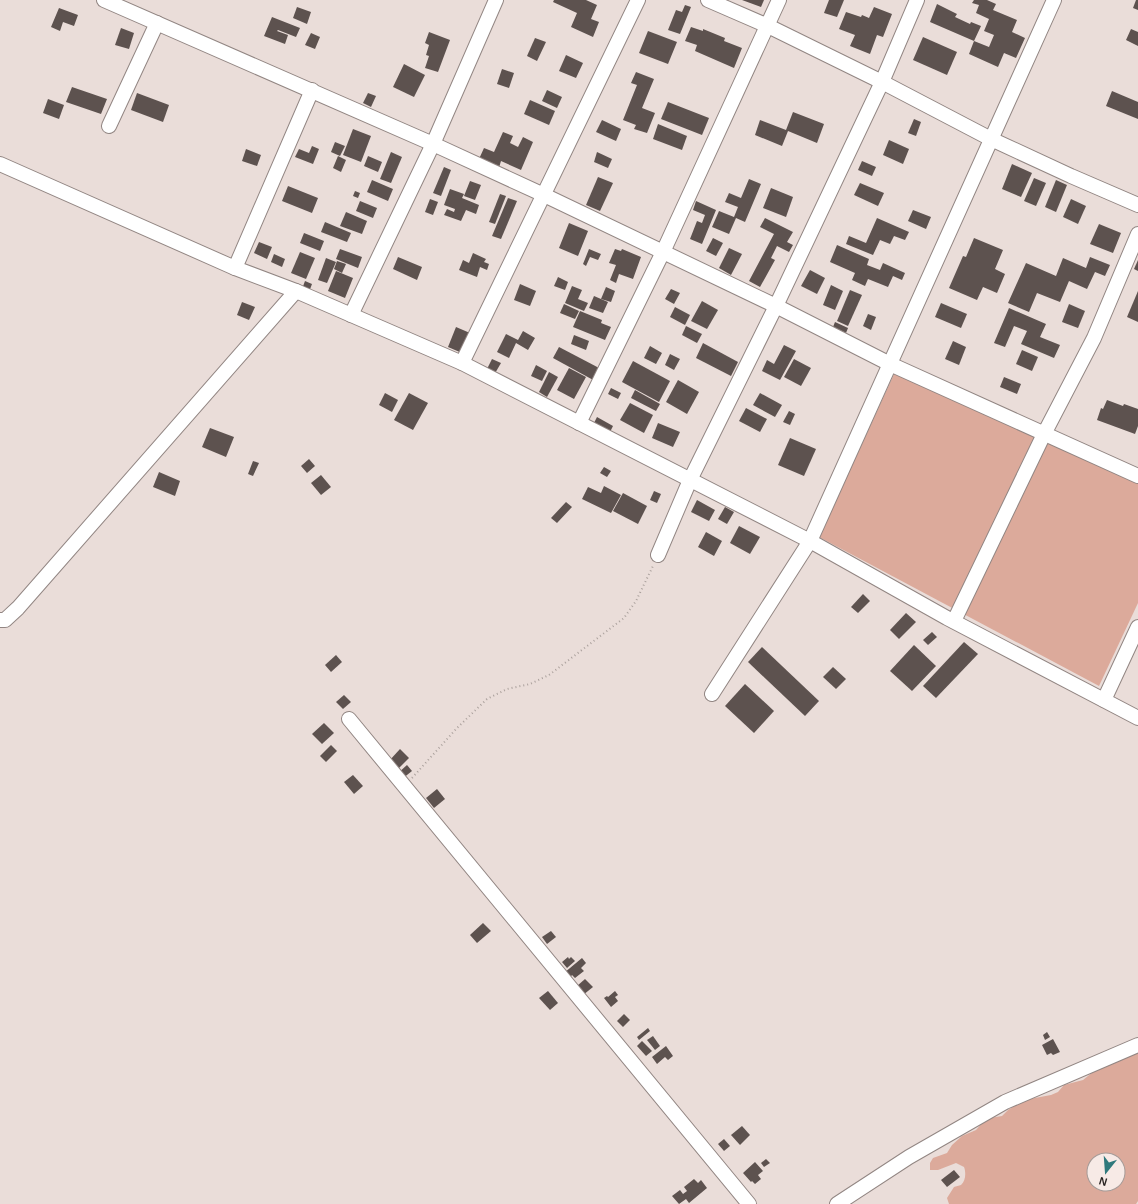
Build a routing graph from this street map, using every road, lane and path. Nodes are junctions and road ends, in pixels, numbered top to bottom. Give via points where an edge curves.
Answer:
1 (104, 0) edge
2 (496, 0) edge
3 (638, 0) edge
4 (708, 0) edge
5 (779, 0) edge
6 (917, 0) edge
7 (1054, 0) edge
8 (157, 23) junction
9 (768, 26) junction
10 (882, 82) junction
11 (312, 90) junction
12 (109, 126) dead end
13 (991, 139) junction
14 (433, 144) junction
15 (0, 164) edge
16 (544, 195) junction
17 (1138, 205) edge
18 (1138, 234) edge
19 (663, 252) junction
20 (235, 268) junction
21 (296, 292) junction
22 (776, 306) junction
23 (351, 316) junction
24 (462, 363) junction
25 (890, 364) junction
26 (579, 423) junction
27 (1044, 434) junction
28 (1138, 476) edge
29 (690, 480) junction
30 (810, 541) junction
31 (658, 555) joint
32 (0, 620) edge
33 (954, 621) junction
34 (1138, 627) edge
35 (712, 694) dead end
36 (1104, 700) junction
37 (1138, 718) edge
38 (349, 719) dead end
39 (405, 786) junction
40 (1138, 1045) edge
41 (748, 1204) edge
42 (837, 1204) edge

1 - 8 street
2 - 14 street
3 - 16 street
4 - 9 street
5 - 9 street
6 - 10 street
7 - 13 street
8 - 11 street
8 - 12 street
9 - 10 street
9 - 19 street
10 - 13 street
10 - 22 street
11 - 14 street
11 - 20 street
13 - 17 street
13 - 25 street
14 - 16 street
14 - 23 street
15 - 20 street
16 - 19 street
16 - 24 street
18 - 27 street via 1094,338
19 - 22 street
19 - 26 street
20 - 21 street
21 - 23 street
21 - 32 street via 18,608 5,620
22 - 25 street
22 - 29 street
23 - 24 street
24 - 26 street
25 - 27 street
25 - 30 street
26 - 29 street
27 - 28 street
27 - 33 street
29 - 30 street
29 - 31 street
30 - 33 street
30 - 35 street
31 - 39 path via 636,601 624,618 549,675 486,699
33 - 36 street
34 - 36 street
36 - 37 street
38 - 39 street
39 - 41 street
40 - 42 street via 1005,1102 909,1157

